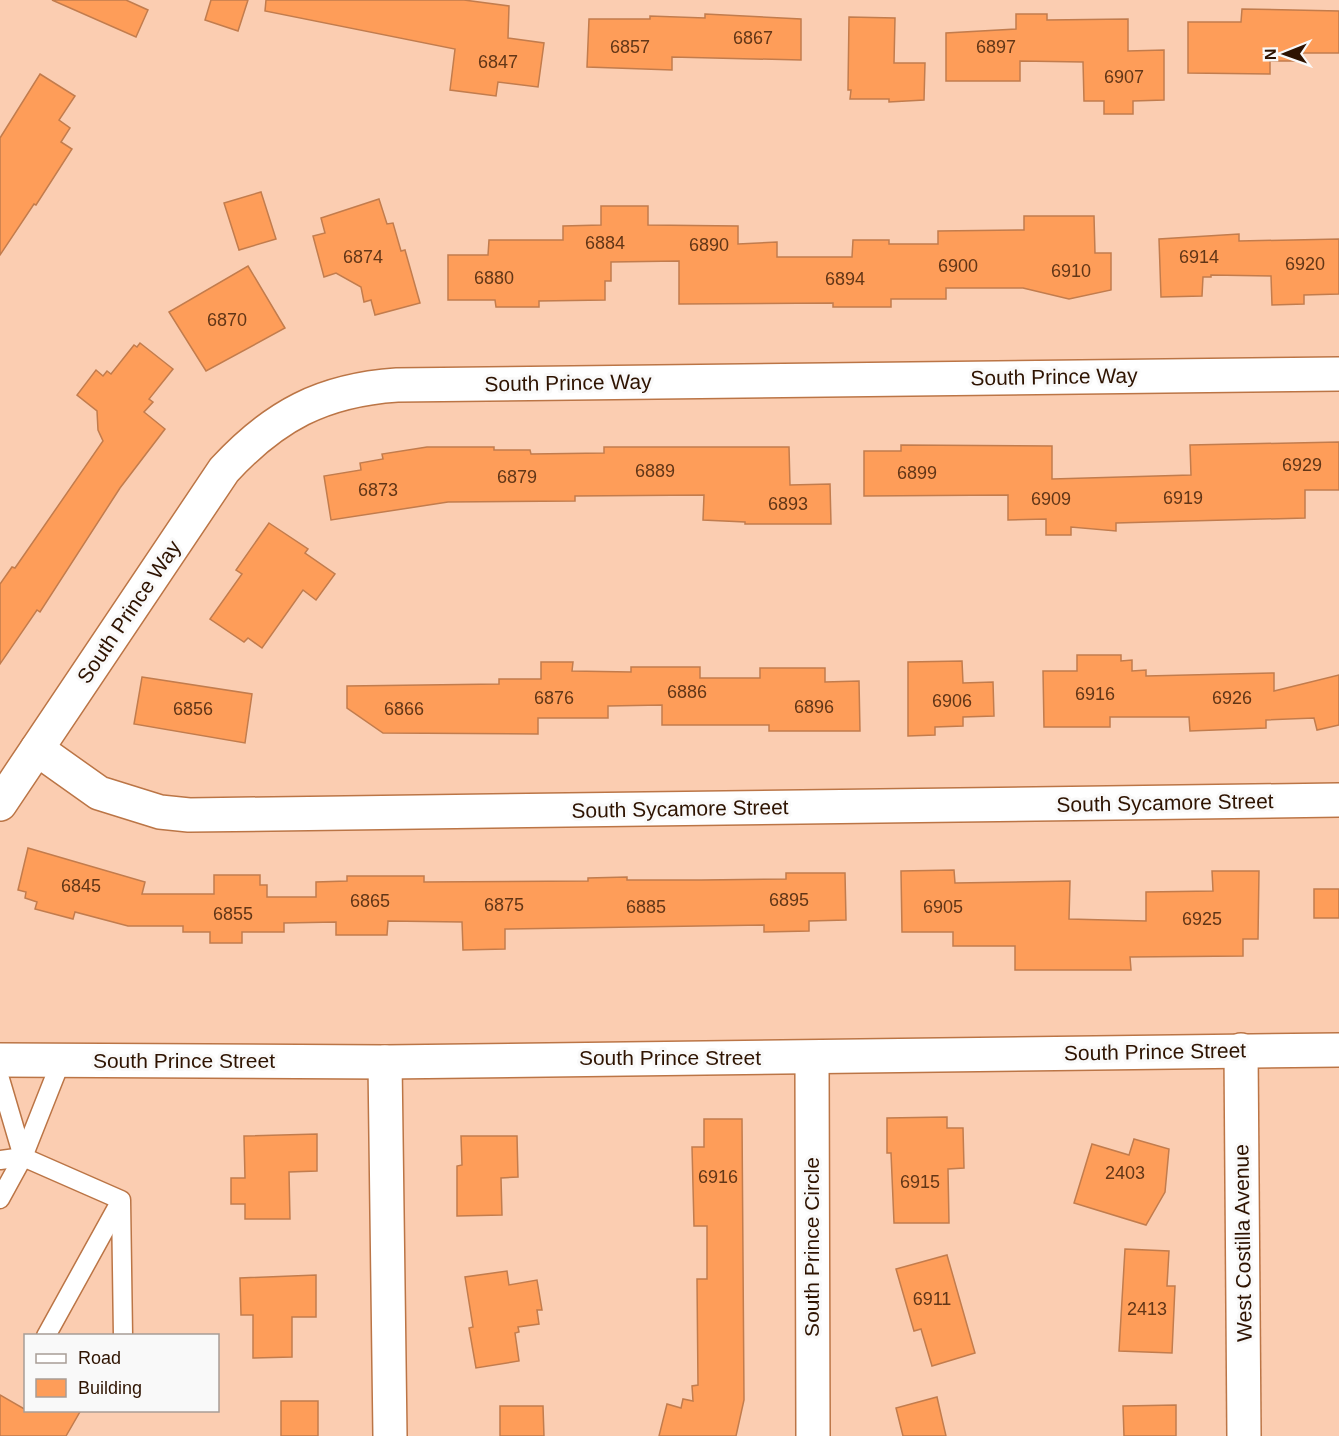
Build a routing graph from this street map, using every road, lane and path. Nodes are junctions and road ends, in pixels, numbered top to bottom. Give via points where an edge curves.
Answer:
1 (1339, 374) edge
2 (37, 749) junction
3 (1339, 800) edge
4 (0, 804) edge
5 (1241, 1050) junction
6 (1339, 1050) edge
7 (812, 1058) junction
8 (0, 1060) edge
9 (61, 1060) junction
10 (385, 1062) junction
11 (0, 1079) edge
12 (23, 1157) junction
13 (0, 1160) edge
14 (0, 1199) edge
15 (121, 1200) junction
16 (47, 1334) edge
17 (123, 1334) edge
18 (390, 1436) edge
19 (813, 1436) edge
20 (1245, 1436) edge

1 - 2 street, South Prince Way via 397,385 331,396 281,419 251,441 224,470
2 - 3 street, South Sycamore Street via 99,793 149,809 189,815
2 - 4 street, South Prince Way
5 - 6 street, South Prince Street
5 - 7 street, South Prince Street
5 - 20 street, West Costilla Avenue
7 - 10 street, South Prince Street
7 - 19 street, South Prince Circle
8 - 9 street, South Prince Street
9 - 10 street, South Prince Street
9 - 12 lane
10 - 18 street
11 - 12 lane
12 - 13 lane
12 - 14 lane
12 - 15 lane
15 - 16 lane
15 - 17 lane

